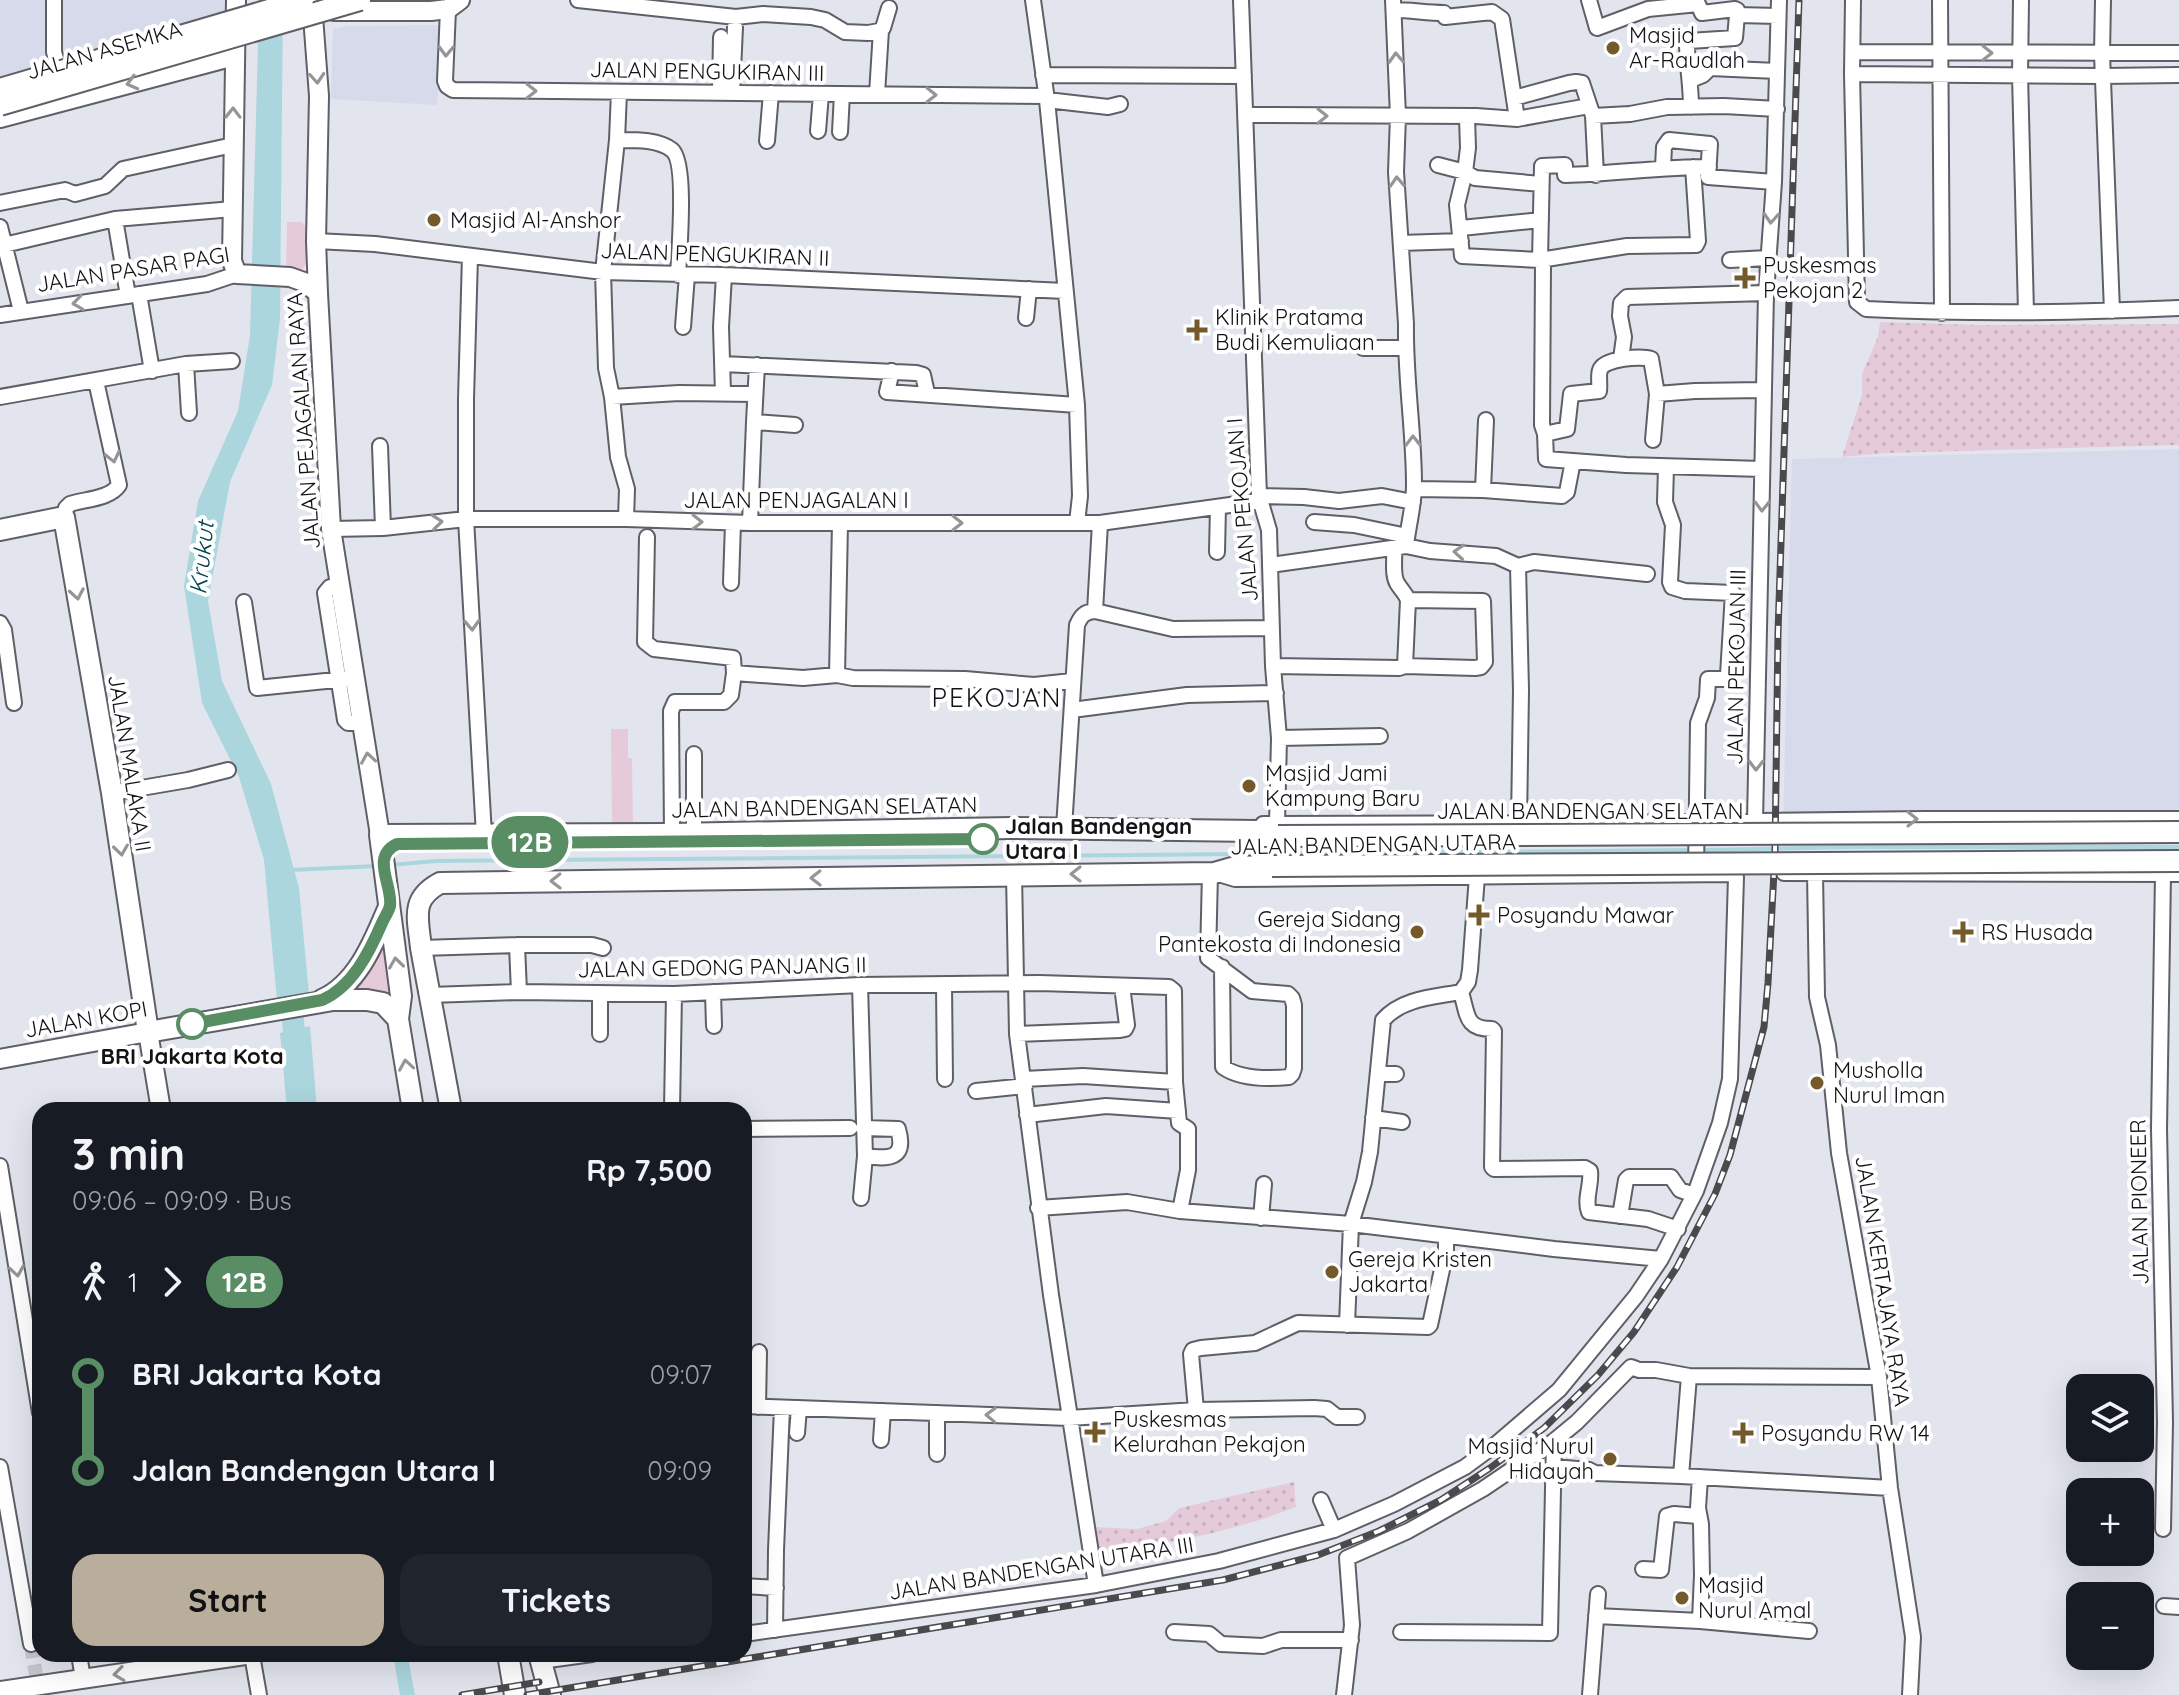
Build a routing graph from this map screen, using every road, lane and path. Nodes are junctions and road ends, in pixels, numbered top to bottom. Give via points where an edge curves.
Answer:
1 (54, 0) edge
2 (360, 0) edge
3 (578, 0) edge
4 (1033, 0) edge
5 (1241, 0) edge
6 (1589, 0) edge
7 (1779, 0) edge
8 (1853, 0) edge
9 (1940, 0) edge
10 (2021, 0) edge
11 (2103, 0) edge
12 (309, 4) edge
13 (454, 5) edge
14 (1393, 5) edge
15 (375, 6) edge
16 (1492, 6) edge
17 (236, 7) edge
18 (889, 8) dead end
19 (1737, 15) junction
20 (1778, 16) junction
21 (735, 27) dead end
22 (881, 30) junction
23 (721, 37) dead end
24 (1853, 52) junction
25 (1941, 52) junction
26 (2179, 53) edge
27 (2021, 54) junction
28 (2102, 54) junction
29 (234, 56) junction
30 (58, 66) junction
31 (1777, 71) junction
32 (1940, 73) junction
33 (1852, 74) junction
34 (1043, 75) junction
35 (2020, 75) junction
36 (2179, 75) edge
37 (1244, 76) junction
38 (2103, 76) junction
39 (1691, 80) junction
40 (0, 86) edge
41 (619, 92) junction
42 (726, 93) junction
43 (771, 93) junction
44 (821, 94) junction
45 (842, 94) junction
46 (877, 94) junction
47 (1046, 98) junction
48 (1514, 98) junction
49 (1120, 104) dead end
50 (0, 105) edge
51 (1691, 107) junction
52 (1777, 109) junction
53 (1591, 111) junction
54 (1245, 115) junction
55 (1398, 116) junction
56 (1467, 117) junction
57 (0, 118) edge
58 (1517, 119) junction
59 (818, 131) dead end
60 (840, 132) dead end
61 (617, 140) junction
62 (767, 141) dead end
63 (233, 145) junction
64 (1438, 165) dead end
65 (1663, 167) junction
66 (1703, 170) junction
67 (1465, 172) junction
68 (1596, 175) junction
69 (1774, 182) junction
70 (1541, 184) junction
71 (0, 203) edge
72 (233, 209) junction
73 (115, 219) junction
74 (1541, 220) junction
75 (0, 227) edge
76 (1461, 234) junction
77 (316, 241) junction
78 (1401, 243) junction
79 (3, 246) edge
80 (470, 256) junction
81 (1768, 258) junction
82 (1540, 260) junction
83 (1730, 260) dead end
84 (603, 272) junction
85 (242, 274) junction
86 (683, 275) junction
87 (724, 275) junction
88 (1029, 289) junction
89 (1065, 291) junction
90 (318, 293) junction
91 (1766, 293) junction
92 (133, 295) junction
93 (2179, 308) edge
94 (21, 311) junction
95 (2112, 311) junction
96 (2026, 312) junction
97 (1942, 313) junction
98 (0, 315) edge
99 (1026, 318) dead end
100 (683, 327) dead end
101 (1363, 348) dead end
102 (1406, 348) junction
103 (1621, 359) junction
104 (232, 361) dead end
105 (186, 364) junction
106 (723, 364) junction
107 (757, 365) junction
108 (152, 371) junction
109 (892, 371) junction
110 (96, 381) junction
111 (1763, 390) junction
112 (723, 393) junction
113 (927, 393) junction
114 (755, 394) junction
115 (1657, 394) junction
116 (0, 397) edge
117 (612, 397) junction
118 (1077, 405) junction
119 (189, 413) dead end
120 (1486, 420) dead end
121 (754, 422) junction
122 (795, 425) dead end
123 (1545, 434) junction
124 (1653, 440) dead end
125 (380, 446) dead end
126 (1573, 461) junction
127 (1666, 467) junction
128 (1762, 469) junction
129 (1483, 490) junction
130 (1414, 496) junction
131 (1259, 499) junction
132 (1218, 507) junction
133 (67, 510) junction
134 (466, 519) junction
135 (626, 519) junction
136 (1314, 522) dead end
137 (733, 523) junction
138 (750, 523) junction
139 (840, 523) junction
140 (1077, 523) junction
141 (1100, 523) junction
142 (383, 528) junction
143 (331, 529) junction
144 (647, 529) junction
145 (0, 530) edge
146 (1403, 544) junction
147 (1217, 552) dead end
148 (1514, 564) junction
149 (1270, 565) junction
150 (1647, 574) dead end
151 (731, 583) dead end
152 (1408, 600) junction
153 (244, 602) dead end
154 (1095, 611) junction
155 (0, 623) edge
156 (1272, 628) junction
157 (1273, 666) junction
158 (1405, 666) junction
159 (734, 673) junction
160 (837, 675) junction
161 (347, 679) junction
162 (1072, 681) junction
163 (1276, 693) junction
164 (14, 703) dead end
165 (1072, 710) junction
166 (1380, 736) dead end
167 (1279, 738) junction
168 (694, 754) dead end
169 (228, 770) dead end
170 (112, 793) junction
171 (2179, 819) edge
172 (1755, 821) junction
173 (1834, 821) junction
174 (1519, 823) junction
175 (1696, 825) junction
176 (1064, 828) junction
177 (1271, 830) junction
178 (2179, 832) edge
179 (694, 833) junction
180 (672, 834) junction
181 (380, 835) junction
182 (484, 835) junction
183 (2171, 868) edge
184 (1696, 872) junction
185 (1834, 872) junction
186 (1212, 873) junction
187 (1784, 873) dead end
188 (1815, 873) junction
189 (1014, 874) junction
190 (2179, 874) edge
191 (1477, 876) junction
192 (390, 906) junction
193 (517, 945) junction
194 (421, 948) junction
195 (603, 948) dead end
196 (1222, 967) junction
197 (860, 985) junction
198 (944, 985) junction
199 (1016, 985) junction
200 (1122, 986) junction
201 (519, 992) junction
202 (713, 992) junction
203 (1461, 992) junction
204 (600, 993) junction
205 (674, 994) junction
206 (430, 995) junction
207 (318, 1001) junction
208 (398, 1019) junction
209 (714, 1026) dead end
210 (148, 1032) junction
211 (600, 1034) dead end
212 (1017, 1034) junction
213 (0, 1059) edge
214 (1378, 1074) junction
215 (1396, 1074) dead end
216 (945, 1079) dead end
217 (1175, 1082) junction
218 (1024, 1083) junction
219 (976, 1091) dead end
220 (160, 1102) edge
221 (412, 1102) edge
222 (450, 1102) edge
223 (672, 1102) edge
224 (1178, 1111) junction
225 (1027, 1115) junction
226 (1373, 1118) junction
227 (1402, 1122) dead end
228 (856, 1128) junction
229 (752, 1129) edge
230 (865, 1156) junction
231 (0, 1166) edge
232 (1264, 1184) dead end
233 (1694, 1195) junction
234 (861, 1198) dead end
235 (1038, 1208) junction
236 (1180, 1211) junction
237 (1620, 1216) junction
238 (1261, 1218) junction
239 (1351, 1224) junction
240 (1678, 1229) junction
241 (1446, 1236) junction
242 (1661, 1259) junction
243 (1347, 1325) junction
244 (759, 1352) dead end
245 (32, 1364) edge
246 (1689, 1376) junction
247 (1879, 1377) junction
248 (752, 1399) edge
249 (752, 1406) edge
250 (782, 1408) junction
251 (799, 1408) junction
252 (1196, 1410) junction
253 (883, 1411) junction
254 (937, 1413) junction
255 (1357, 1417) dead end
256 (1069, 1418) junction
257 (797, 1433) dead end
258 (881, 1440) dead end
259 (1554, 1441) junction
260 (937, 1454) dead end
261 (0, 1467) edge
262 (1554, 1467) junction
263 (1681, 1476) junction
264 (1700, 1477) junction
265 (1890, 1488) junction
266 (1321, 1500) dead end
267 (1698, 1516) junction
268 (2163, 1529) dead end
269 (1334, 1530) junction
270 (7, 1549) edge
271 (1643, 1569) dead end
272 (1096, 1585) junction
273 (752, 1586) edge
274 (776, 1588) junction
275 (1598, 1594) dead end
276 (1596, 1616) junction
277 (1700, 1621) junction
278 (775, 1630) junction
279 (1809, 1631) dead end
280 (1174, 1632) dead end
281 (1401, 1632) dead end
282 (752, 1633) edge
283 (1351, 1640) junction
284 (31, 1644) tunnel mouth
285 (80, 1662) edge
286 (203, 1662) edge
287 (253, 1662) edge
288 (509, 1662) edge
289 (541, 1662) edge
290 (83, 1679) junction
291 (0, 1691) edge
292 (259, 1695) edge
293 (515, 1695) edge
294 (550, 1695) edge
295 (1344, 1695) edge
296 (1590, 1695) edge
297 (1910, 1695) edge

1 - 30 street
2 - 50 main road, JALAN ASEMKA, bridge
3 - 22 street via 736,17 811,17 845,32
4 - 34 street
5 - 37 street, JALAN PEKOJAN I
6 - 19 street via 1597,28 1648,9 1698,4 1702,13 1735,9
7 - 20 street, JALAN PEKOJAN III
8 - 24 street
9 - 25 street
10 - 27 street
11 - 28 street
12 - 15 street
12 - 40 main road, JALAN ASEMKA, bridge
12 -> 77 street, JALAN PEJAGALAN RAYA via 319,96
13 - 15 street via 431,11
13 -> 41 street, JALAN PENGUKIRAN III via 445,81 449,89
14 - 16 street via 1445,17
55 -> 14 street
16 - 48 street via 1502,19
17 - 29 street
17 - 30 street
18 - 22 street
19 - 20 street
19 - 39 street via 1735,38 1688,42
20 - 31 street, JALAN PEKOJAN III
21 - 42 street
22 - 46 street
23 - 42 street
24 - 25 street
24 - 33 street
25 -> 27 street
25 - 32 street
26 - 28 street
27 - 28 street
27 - 35 street
28 - 38 street
29 -> 57 street
63 -> 29 street
30 - 40 street
31 - 39 street via 1710,68
31 - 52 street, JALAN PEKOJAN III
32 - 33 street
32 - 35 street
32 - 97 street
33 - 97 street via 1857,302 1866,309
34 - 37 street
34 - 47 street
35 - 38 street
35 - 96 street
36 - 38 street
37 - 54 street, JALAN PEKOJAN I
38 - 95 street
39 - 51 street
41 - 42 street, JALAN PENGUKIRAN III
41 - 61 street
42 - 43 street, JALAN PENGUKIRAN III
43 - 44 street, JALAN PENGUKIRAN III
43 - 62 street
44 - 45 street, JALAN PENGUKIRAN III
44 - 59 street
45 - 46 street, JALAN PENGUKIRAN III
45 - 60 street
46 -> 47 street, JALAN PENGUKIRAN III
47 - 49 street, JALAN PENGUKIRAN III
47 - 89 street
48 - 53 street via 1582,83
48 - 58 street
51 - 52 street
51 - 53 street via 1630,114
52 - 69 street, JALAN PEKOJAN III
53 - 58 street
53 - 68 street
54 -> 55 street
54 - 131 street, JALAN PEKOJAN I
55 - 56 street
78 -> 55 street
56 - 58 street
56 - 67 street
61 - 84 street
61 - 86 street via 659,144 676,155
63 - 71 street via 123,169 105,186 75,194 65,190
63 - 72 street
64 - 67 street
65 - 66 street
65 - 66 street via 1669,140 1710,144
65 - 68 street
66 - 69 street
66 - 82 street via 1696,245 1627,246
67 - 70 street via 1475,178
67 - 76 street via 1457,205
68 - 70 street via 1565,175 1565,165 1543,165
69 -> 81 street, JALAN PEKOJAN III
70 - 74 street
72 - 73 street
72 - 85 street via 232,261
73 - 79 street
73 - 92 street
74 - 76 street
74 - 82 street
75 - 79 street
76 - 78 street
76 - 82 street via 1462,256
77 - 80 street, JALAN PENGUKIRAN II
77 - 90 street, JALAN PEJAGALAN RAYA
78 - 102 street
79 - 94 street
80 - 84 street, JALAN PENGUKIRAN II
80 - 134 street
81 - 83 street
81 - 91 street, JALAN PEKOJAN III
82 - 123 street
84 - 86 street, JALAN PENGUKIRAN II
84 - 117 street
85 - 90 street, JALAN PASAR PAGI via 290,277
85 - 92 street, JALAN PASAR PAGI
86 - 87 street, JALAN PENGUKIRAN II
86 - 100 street
87 - 88 street, JALAN PENGUKIRAN II
87 - 106 street
88 - 89 street, JALAN PENGUKIRAN II
88 - 99 street
89 - 118 street
90 - 143 street, JALAN PEJAGALAN RAYA
91 - 103 street via 1627,297 1621,303
91 - 111 street, JALAN PEKOJAN III
92 -> 94 street, JALAN PASAR PAGI
92 - 108 street
93 - 95 street
94 - 98 street, JALAN PASAR PAGI
95 - 96 street
96 - 97 street
101 - 102 street
130 -> 102 street
103 - 115 street via 1650,358
103 - 123 street via 1600,367 1599,391 1570,395 1567,429
104 - 105 street
105 - 108 street
105 - 119 street
106 - 107 street
106 - 112 street
107 - 109 street
107 - 114 street
108 - 110 street
109 - 113 street via 923,375
109 - 113 street via 887,392
110 - 116 street
110 -> 133 street via 119,485
111 - 115 street
111 - 128 street, JALAN PEKOJAN III
112 - 114 street
112 - 117 street
113 - 118 street
114 - 121 street
115 - 124 street
117 - 135 street via 627,489
118 - 140 street
120 - 129 street
121 - 122 street
121 - 138 street
123 - 126 street via 1547,460
125 - 142 street
126 - 127 street
126 - 129 street, JALAN PENJAGALAN I via 1562,496
127 - 128 street
127 - 175 street via 1665,502 1673,525 1672,587 1733,593 1728,675 1708,679 1698,723
128 -> 172 street, JALAN PEKOJAN III
129 - 130 street, JALAN PENJAGALAN I
130 - 131 street, JALAN PENJAGALAN I
130 - 146 street
131 - 132 street, JALAN PENJAGALAN I
131 - 149 street, JALAN PEKOJAN I via 1269,530
132 - 141 street, JALAN PENJAGALAN I
132 - 147 street
133 - 145 main road
133 -> 170 main road, JALAN MALAKA II
134 - 135 street, JALAN PENJAGALAN I
142 -> 134 street, JALAN PENJAGALAN I
134 -> 182 street
135 - 144 street, JALAN PENJAGALAN I
136 - 146 street via 1354,525
137 - 138 street, JALAN PENJAGALAN I
144 -> 137 street, JALAN PENJAGALAN I
137 - 151 street
138 - 139 street, JALAN PENJAGALAN I
139 -> 140 street, JALAN PENJAGALAN I
139 - 160 street
140 - 141 street, JALAN PENJAGALAN I
141 - 154 street
142 - 143 street, JALAN PENJAGALAN I
143 - 161 street, JALAN PEJAGALAN RAYA
144 - 159 street via 645,642 654,649 728,656 734,659
148 -> 146 street via 1496,556
146 - 149 street
146 - 152 street via 1395,577
148 - 150 street
148 - 174 street via 1521,690
149 - 156 street, JALAN PEKOJAN I
152 - 158 street
152 - 158 street via 1483,601 1485,658 1475,668
153 - 161 street via 257,688
154 - 156 street via 1173,629
154 - 162 street via 1080,617 1077,625
155 - 164 street
156 - 157 street, JALAN PEKOJAN I
157 - 158 street
157 - 163 street, JALAN PEKOJAN I
159 - 160 street
159 - 180 street via 731,695 724,702 672,705
160 - 162 street via 1034,685
181 -> 161 street, JALAN PEJAGALAN RAYA via 362,723
162 - 165 street
163 - 165 street via 1187,695
163 - 167 street, JALAN PEKOJAN I
165 - 176 street
166 - 167 street
167 - 177 street, JALAN PEKOJAN I
168 - 179 street
169 - 170 street
170 -> 210 main road, JALAN MALAKA II
173 -> 171 street
172 - 173 street
172 - 175 street
173 - 185 street, bridge
174 - 175 street
174 - 177 street
175 - 184 street, bridge
176 - 177 main road, JALAN BANDENGAN SELATAN
176 - 179 main road, JALAN BANDENGAN SELATAN
177 - 178 main road, JALAN BANDENGAN SELATAN, bridge
179 - 180 main road, JALAN BANDENGAN SELATAN
180 - 182 main road, JALAN BANDENGAN SELATAN
181 - 182 main road, JALAN BANDENGAN SELATAN
181 - 192 main road
183 - 185 street, JALAN BANDENGAN UTARA
183 - 186 main road, JALAN BANDENGAN UTARA, bridge via 1272,866
183 - 190 street, JALAN BANDENGAN UTARA
183 - 268 street, JALAN PIONEER via 2159,1129
184 - 191 street
184 - 233 street, JALAN BANDENGAN UTARA III via 1730,874 1737,883 1730,1079
185 - 188 street
186 -> 189 main road, JALAN BANDENGAN UTARA
186 - 191 street via 1235,879
186 - 196 street via 1208,958
187 - 188 street
188 - 247 street, JALAN KERTAJAYA RAYA via 1817,997
189 -> 194 main road, JALAN BANDENGAN UTARA via 440,883 419,901
189 - 199 street
191 - 203 street via 1470,970
192 - 207 main road, JALAN KOPI via 356,971 333,996
208 -> 192 main road via 401,996
193 - 194 street
193 - 195 street
193 - 201 street
194 - 206 main road
196 - 196 street via 1252,991 1292,998 1294,1068 1289,1077 1241,1075 1223,1067
197 - 198 street, JALAN GEDONG PANJANG II
197 - 202 street, JALAN GEDONG PANJANG II
197 - 228 street
198 - 199 street, JALAN GEDONG PANJANG II
198 - 216 street
199 - 200 street, JALAN GEDONG PANJANG II
199 - 212 street
200 - 212 street via 1125,1029
200 - 217 street, JALAN GEDONG PANJANG II via 1173,989
201 - 204 street, JALAN GEDONG PANJANG II
201 - 206 street, JALAN GEDONG PANJANG II
202 - 205 street, JALAN GEDONG PANJANG II
202 - 209 street
203 - 214 street via 1391,1010 1383,1020
203 - 237 street via 1472,1024 1494,1031 1492,1167 1585,1168 1591,1177 1589,1212
204 - 205 street, JALAN GEDONG PANJANG II
204 - 211 street
205 - 223 street
206 - 222 main road
207 - 208 main road, JALAN KOPI via 383,1003
207 - 210 main road, JALAN KOPI
221 -> 208 main road
210 - 213 street, JALAN KOPI
210 - 220 street
212 - 218 street
214 - 215 street
214 - 226 street
217 - 218 street via 1083,1076
217 - 224 street
218 - 219 street
218 - 225 street
224 - 225 street via 1106,1106
224 - 236 street via 1179,1124 1188,1129
225 - 235 street
226 - 227 street
226 - 239 street via 1364,1182
228 - 229 street
228 - 230 street
228 - 230 street via 898,1129 896,1155
230 - 234 street
231 -> 245 street
232 - 238 street
233 - 237 street via 1680,1190 1671,1177 1629,1177
233 - 240 street, JALAN BANDENGAN UTARA III
235 - 236 street via 1127,1202
235 - 256 street
236 - 238 street
237 - 240 street
238 - 239 street
239 - 241 street
239 - 243 street
240 - 242 street, JALAN BANDENGAN UTARA III
241 - 242 street
241 - 243 street via 1428,1327
242 - 269 street, JALAN BANDENGAN UTARA III via 1559,1390 1495,1445 1465,1467
243 - 252 street via 1298,1323 1255,1343 1193,1350
244 - 248 street
246 - 247 street
246 - 259 street via 1631,1367
246 - 263 street
247 - 265 street, JALAN KERTAJAYA RAYA
249 - 250 street
250 - 251 street
250 - 274 street
251 - 253 street
251 - 257 street
252 - 255 street via 1322,1408 1337,1417
252 - 256 street
253 - 254 street
253 - 258 street
256 -> 254 street
254 - 260 street
256 - 272 street
259 - 262 street
259 - 283 street via 1483,1489 1347,1558
261 - 270 street
262 - 263 street
262 - 281 street via 1550,1633
263 - 264 street
264 - 265 street
264 - 267 street
265 - 297 street, JALAN KERTAJAYA RAYA via 1913,1637
266 - 269 street
267 - 271 street via 1667,1516 1661,1570
267 - 277 street
269 - 272 street, JALAN BANDENGAN UTARA III via 1219,1561
270 - 284 street
272 - 278 street, JALAN BANDENGAN UTARA III
273 - 274 street
274 - 278 street
275 - 276 street
276 - 277 street
276 - 296 street
277 - 279 street
278 - 282 street, JALAN BANDENGAN UTARA III
280 - 283 street via 1209,1634 1221,1644 1263,1646 1281,1640
283 - 295 street
285 - 290 street
286 -> 290 street
287 - 292 street
288 - 293 main road
289 - 294 main road
290 - 291 street via 37,1680

